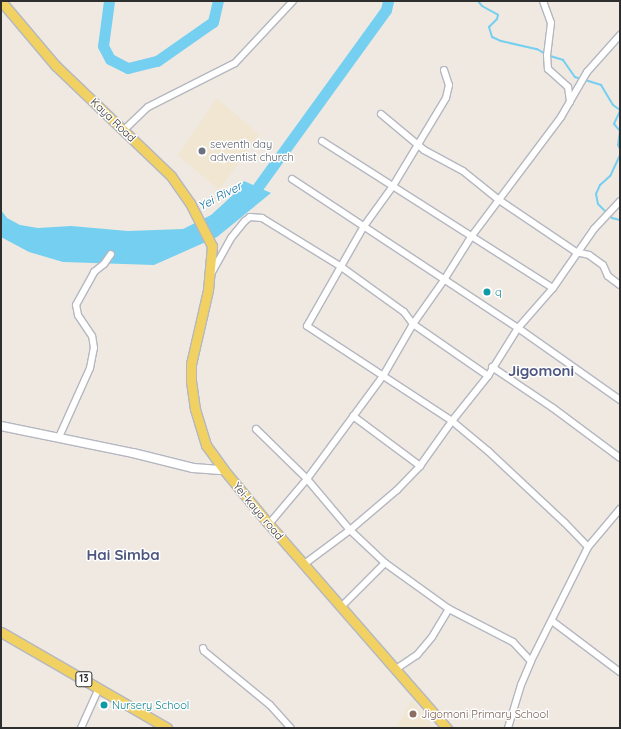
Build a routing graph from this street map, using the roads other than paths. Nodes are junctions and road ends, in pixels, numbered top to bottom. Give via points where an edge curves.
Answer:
1 (1, 1) edge
2 (293, 1) edge
3 (543, 1) edge
4 (620, 35) edge
5 (444, 70) dead end
6 (570, 102) junction
7 (380, 114) dead end
8 (124, 130) junction
9 (322, 141) dead end
10 (419, 145) junction
11 (292, 179) dead end
12 (393, 186) junction
13 (499, 200) junction
14 (620, 201) edge
15 (364, 226) junction
16 (471, 237) junction
17 (212, 246) joint
18 (576, 252) junction
19 (111, 254) dead end
20 (340, 266) junction
21 (211, 275) junction
22 (444, 280) junction
23 (620, 285) edge
24 (553, 288) junction
25 (413, 324) junction
26 (518, 328) junction
27 (492, 367) junction
28 (383, 376) junction
29 (488, 376) junction
30 (620, 400) edge
31 (353, 416) junction
32 (452, 422) junction
33 (1, 426) edge
34 (256, 429) dead end
35 (59, 437) junction
36 (620, 458) edge
37 (420, 466) junction
38 (224, 470) junction
39 (307, 479) junction
40 (620, 508) edge
41 (270, 524) junction
42 (350, 530) junction
43 (588, 547) junction
44 (385, 563) junction
45 (303, 565) junction
46 (341, 607) junction
47 (448, 609) junction
48 (552, 621) junction
49 (1, 632) edge
50 (203, 648) dead end
51 (531, 661) junction
52 (396, 669) junction
53 (620, 672) edge
54 (99, 688) junction
55 (82, 728) edge
56 (167, 728) edge
57 (291, 728) edge
58 (447, 728) edge
59 (508, 728) edge

1 - 8 main road, Kaya Road via 55,65
2 - 8 street via 234,63 148,107
3 - 6 street via 551,23 547,49 548,69 568,87
4 - 6 street via 585,76
5 - 10 street via 448,90
6 - 13 street via 562,117
7 - 10 street
8 - 17 main road, Kaya Road via 171,176 194,211
9 - 12 street
10 - 12 street
10 - 13 street via 464,172
11 - 15 street
12 - 15 street
12 - 16 street
13 - 16 street
13 - 18 street
14 - 18 street
15 - 20 street
15 - 22 street
16 - 22 street
16 - 24 street
17 - 21 main road, Yei-kaya road
18 - 23 street via 589,255
18 - 24 street
19 - 35 street via 94,272 76,305 78,315 92,336 94,348 90,368
20 - 21 street via 262,218 250,217 231,238
20 - 25 street via 404,312
20 - 28 street via 307,326
21 - 38 main road, Yei-kaya road via 191,364 191,389 201,432
22 - 25 street
22 - 26 street
24 - 26 street
25 - 28 street
25 - 29 street
26 - 27 street
26 - 30 street
27 - 29 street
27 - 36 street
28 - 31 street
28 - 32 street
29 - 32 street
31 - 37 street
31 - 39 street
32 - 37 street
32 - 43 street via 488,451
33 - 35 street
34 - 39 street
35 - 38 street via 193,468
37 - 42 street via 397,490
38 - 41 main road, Yei-kaya road
39 - 41 street
39 - 42 street
40 - 43 street
41 - 45 main road, Yei-kaya road
42 - 44 street
42 - 45 street
43 - 48 street
44 - 46 street
44 - 47 street
45 - 46 main road, Yei-kaya road
46 - 52 main road, Yei-kaya road
47 - 51 street via 513,642
47 - 52 street via 427,643 417,654
48 - 51 street
48 - 53 street
49 - 54 main road, 13
50 - 57 street via 270,705
51 - 59 street
52 - 58 main road, Yei-kaya road
54 - 55 street
54 - 56 main road, 13

